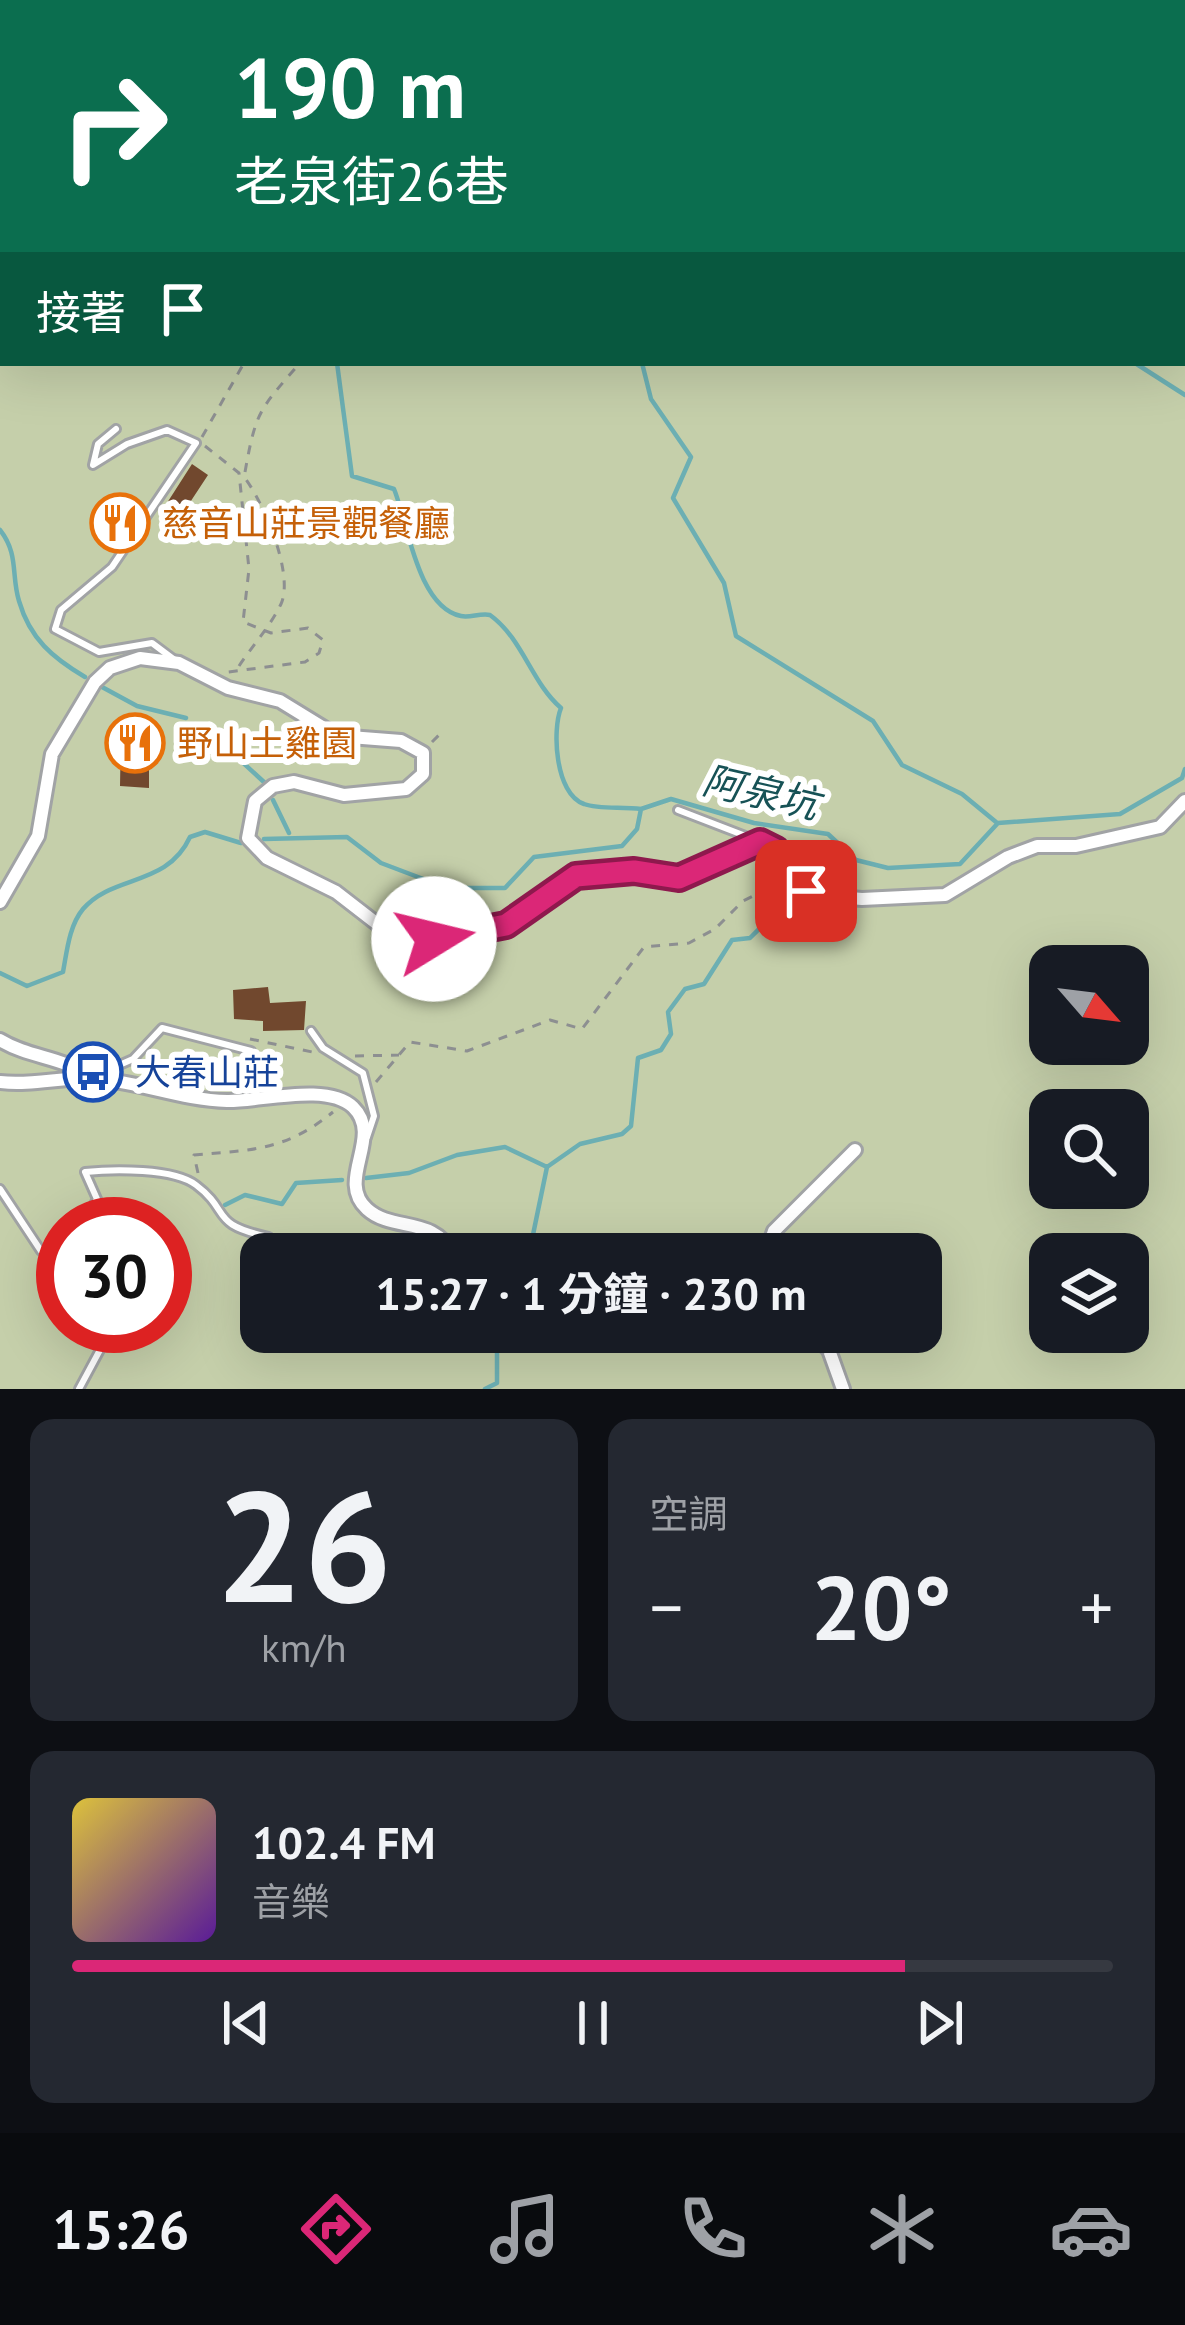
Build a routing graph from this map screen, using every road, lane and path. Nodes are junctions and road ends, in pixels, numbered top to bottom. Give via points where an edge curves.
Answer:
1 (242, 366) edge
2 (297, 366) edge
3 (116, 429) dead end
4 (202, 439) dead end
5 (205, 448) dead end
6 (242, 473) junction
7 (121, 500) dead end
8 (145, 514) junction
9 (263, 632) junction
10 (179, 663) junction
11 (236, 670) junction
12 (208, 676) junction
13 (1185, 801) edge
14 (678, 810) dead end
15 (760, 842) junction
16 (847, 869) dead end
17 (791, 875) junction
18 (806, 891) junction
19 (0, 902) edge
20 (311, 1031) dead end
21 (0, 1040) edge
22 (241, 1042) dead end
23 (251, 1051) dead end
24 (402, 1056) junction
25 (336, 1057) junction
26 (90, 1078) junction
27 (0, 1082) edge
28 (373, 1095) junction
29 (352, 1106) junction
30 (364, 1146) junction
31 (855, 1150) dead end
32 (201, 1187) junction
33 (0, 1189) edge
34 (96, 1197) edge
35 (250, 1233) edge
36 (431, 1233) edge
37 (773, 1233) edge
38 (36, 1245) edge
39 (98, 1353) edge
40 (830, 1353) edge
41 (79, 1389) edge
42 (843, 1389) edge

1 - 4 path
2 - 6 path via 250,427
3 - 8 lane via 98,443 93,465 167,430 196,443
5 - 6 path
6 - 9 path via 249,569 240,615
6 - 9 path via 276,539 283,576 284,598
7 - 8 lane
8 - 10 lane via 112,567 61,610 55,629 99,652 152,643
9 - 11 path
9 - 11 path via 308,628 322,646 304,662
10 - 12 street
10 - 19 street via 140,658 95,682 52,754 38,836
11 - 12 path
12 - 15 street via 280,700 337,736 400,741 423,753 423,774 406,789 344,795 294,782 273,786 255,801 247,827 267,857 395,933 426,940 490,929 576,876 634,871 679,878
13 - 18 street via 1160,826 1076,846 1037,846 945,895 862,899
14 - 15 lane
15 - 17 street via 776,850
16 - 18 path
17 - 18 street
17 - 24 path via 689,943 644,947 582,1029 550,1020 467,1052 410,1042
20 - 25 lane
21 - 26 street
22 - 25 path via 262,1039
23 - 26 lane via 162,1028 134,1059
24 - 25 path
24 - 28 path via 372,1085
25 - 28 lane via 356,1065
26 - 27 street
26 - 29 street via 227,1101 290,1094
28 - 30 lane
29 - 30 street
29 - 32 path via 278,1145 239,1156 194,1155
30 - 36 street via 353,1183 359,1200 371,1214
31 - 37 street
32 - 34 lane via 176,1172 85,1172
32 - 35 lane via 216,1214
33 - 38 lane
39 - 41 lane
40 - 42 street

